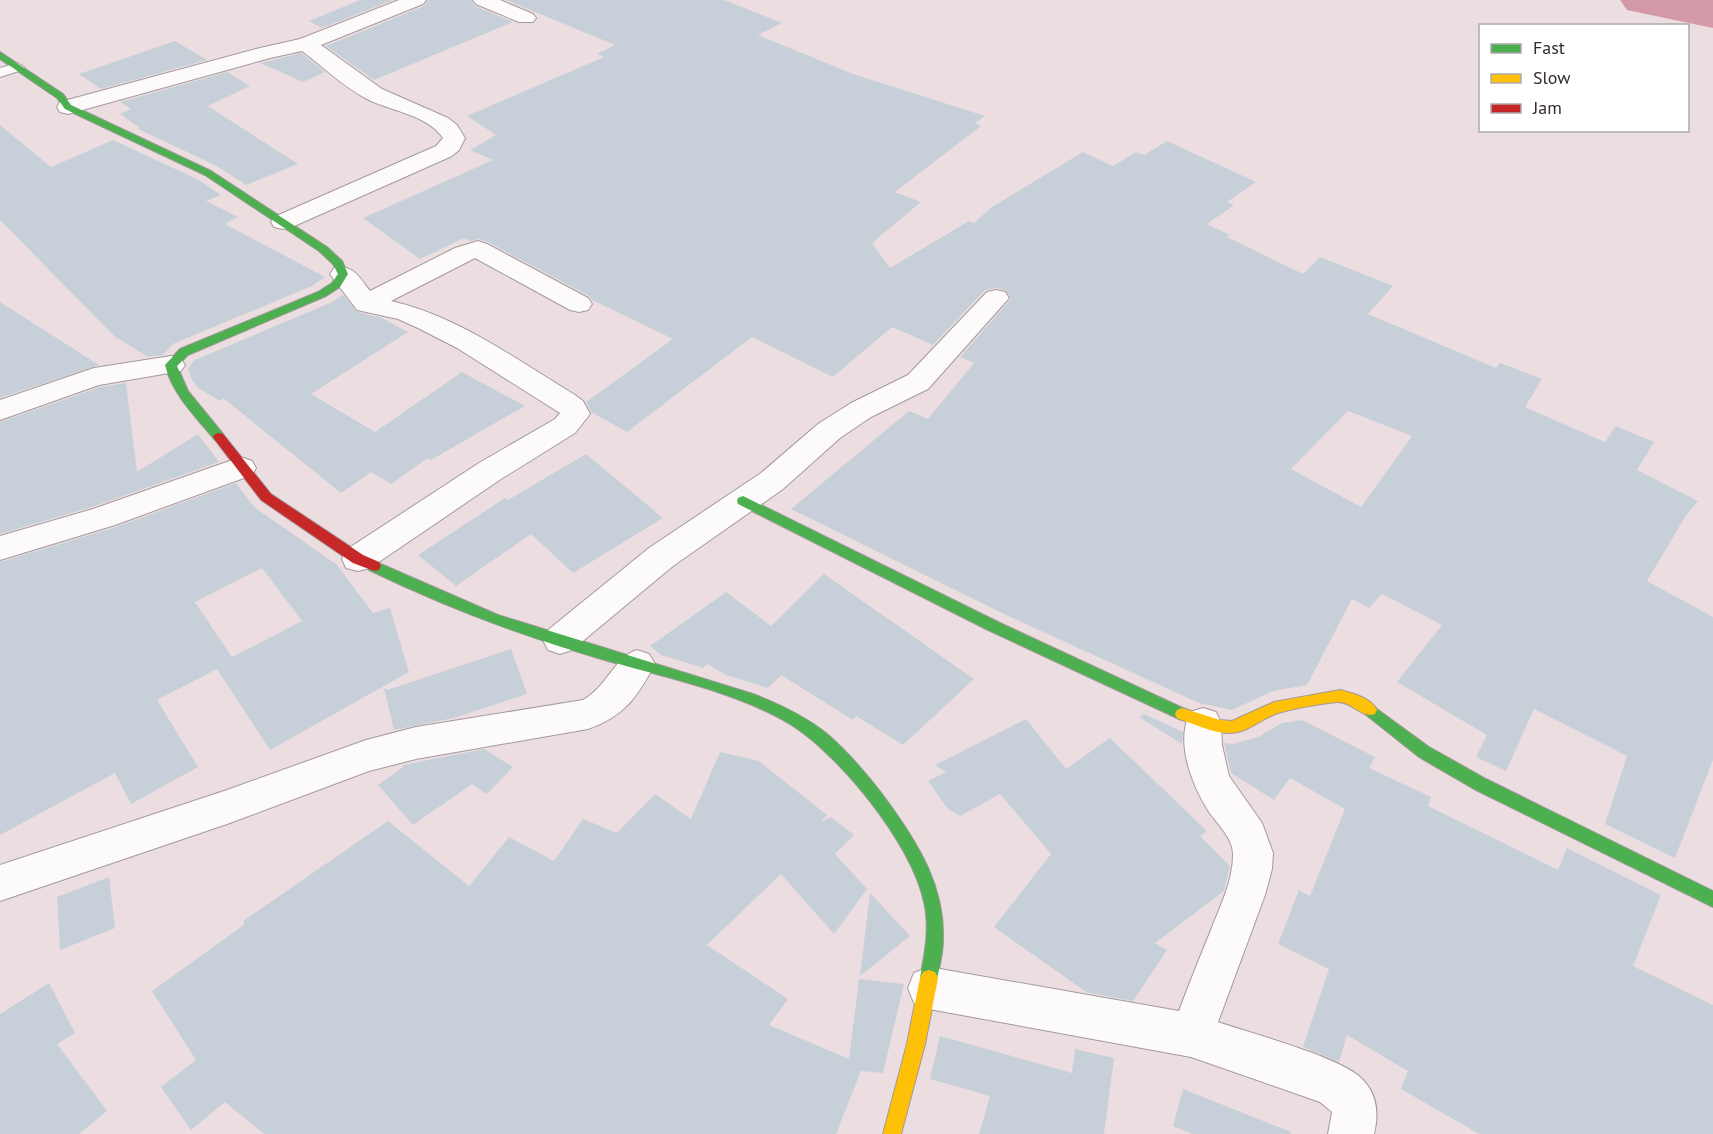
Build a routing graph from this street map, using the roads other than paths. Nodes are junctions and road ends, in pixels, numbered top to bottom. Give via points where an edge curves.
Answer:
1 (416, 0) edge
2 (483, 0) edge
3 (526, 18) dead end
4 (306, 44) junction
5 (0, 55) edge
6 (17, 67) junction
7 (0, 73) edge
8 (68, 107) junction
9 (283, 222) junction
10 (343, 274) junction
11 (996, 297) dead end
12 (366, 304) junction
13 (579, 304) dead end
14 (171, 365) junction
15 (0, 410) edge
16 (241, 468) junction
17 (743, 501) junction
18 (0, 548) edge
19 (358, 559) junction
20 (561, 640) junction
21 (637, 664) junction
22 (1203, 723) junction
23 (0, 883) edge
24 (1713, 899) edge
25 (929, 988) junction
26 (1191, 1035) junction
27 (892, 1134) edge
28 (1351, 1134) edge

1 - 4 street
2 - 3 street
4 - 8 street
4 - 9 street via 374,94 441,123 454,138 444,151
5 - 6 street
6 - 7 lane
6 - 8 street via 60,96
8 - 9 street via 208,173
9 - 10 street via 323,249
10 - 12 street
10 - 14 street via 336,285 322,294 184,352
11 - 17 street via 918,382 846,419
12 - 13 street via 478,249
12 - 19 street via 406,313 467,342 566,402 575,414 565,426
14 - 15 street via 93,377
14 - 16 street via 178,385
16 - 18 street via 114,514
16 - 19 street via 266,497
17 - 20 street via 661,556
17 - 22 street via 993,626
19 - 20 street via 445,600
20 - 21 street
21 - 23 street via 617,696 605,707 588,714 416,743 366,756
21 - 25 street via 768,706 790,716 838,755 886,812 931,893 935,916
22 - 24 street via 1232,727 1274,708 1340,696 1350,698 1424,752 1480,784
22 - 26 street via 1203,745 1211,778 1248,835 1253,853 1245,895
25 - 26 street
25 - 27 street
26 - 28 street via 1333,1084 1355,1108

